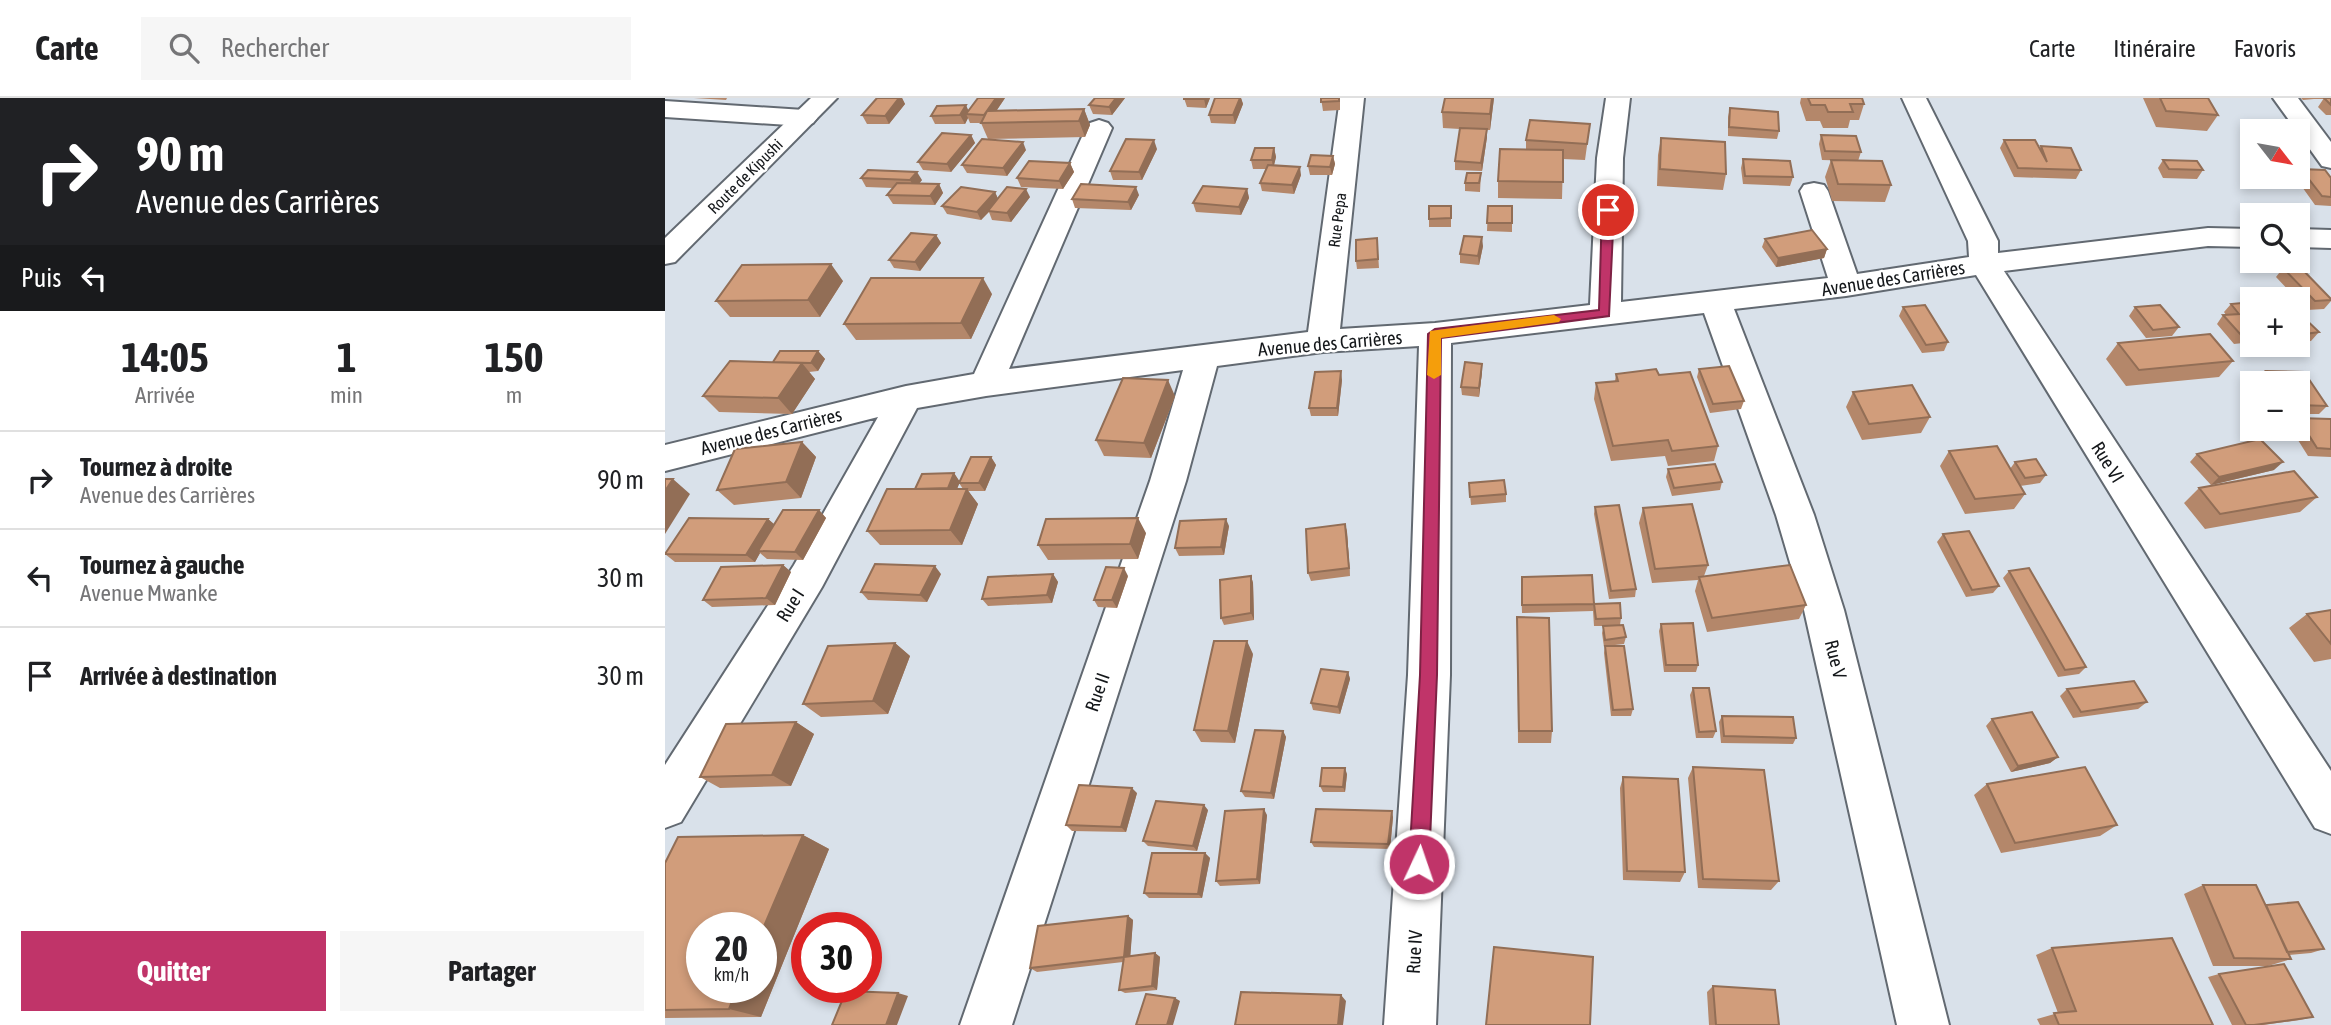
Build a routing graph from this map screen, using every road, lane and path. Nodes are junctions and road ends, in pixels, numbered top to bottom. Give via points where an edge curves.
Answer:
1 (825, 98) edge
2 (1352, 98) edge
3 (1618, 98) edge
4 (1914, 98) edge
5 (2285, 98) edge
6 (665, 109) edge
7 (803, 118) junction
8 (1099, 128) dead end
9 (2331, 160) edge
10 (1814, 191) dead end
11 (2240, 238) edge
12 (2310, 238) edge
13 (2331, 239) edge
14 (665, 254) edge
15 (1984, 264) junction
16 (1846, 286) junction
17 (1716, 302) junction
18 (1605, 313) junction
19 (1435, 334) junction
20 (1323, 341) junction
21 (1203, 357) junction
22 (986, 384) junction
23 (906, 398) junction
24 (665, 458) edge
25 (665, 806) edge
26 (2331, 812) edge
27 (986, 1025) edge
28 (1410, 1025) edge
29 (1923, 1025) edge

1 - 7 street, Route de Kipushi
2 - 20 street, Rue Pepa
3 - 18 street via 1610,158
4 - 15 street, Rue VI via 1983,240
5 - 9 street
6 - 7 street
7 - 14 street, Route de Kipushi
8 - 22 street
10 - 16 street
11 - 15 street, Avenue des Carrières via 2208,237
12 - 13 street
15 - 16 street, Avenue des Carrières
15 - 26 street, Rue VI
16 - 17 street, Avenue des Carrières
17 - 18 street, Avenue des Carrières
17 - 29 street, Rue V via 1795,515 1824,610
18 - 19 street, Avenue des Carrières
19 - 20 street, Avenue des Carrières
19 - 28 street, Rue IV via 1429,675
20 - 21 street, Avenue des Carrières
21 - 22 street, Avenue des Carrières
21 - 27 street, Rue II via 1168,481
22 - 23 street, Avenue des Carrières
23 - 24 street, Avenue des Carrières
23 - 25 street, Rue I via 808,576

